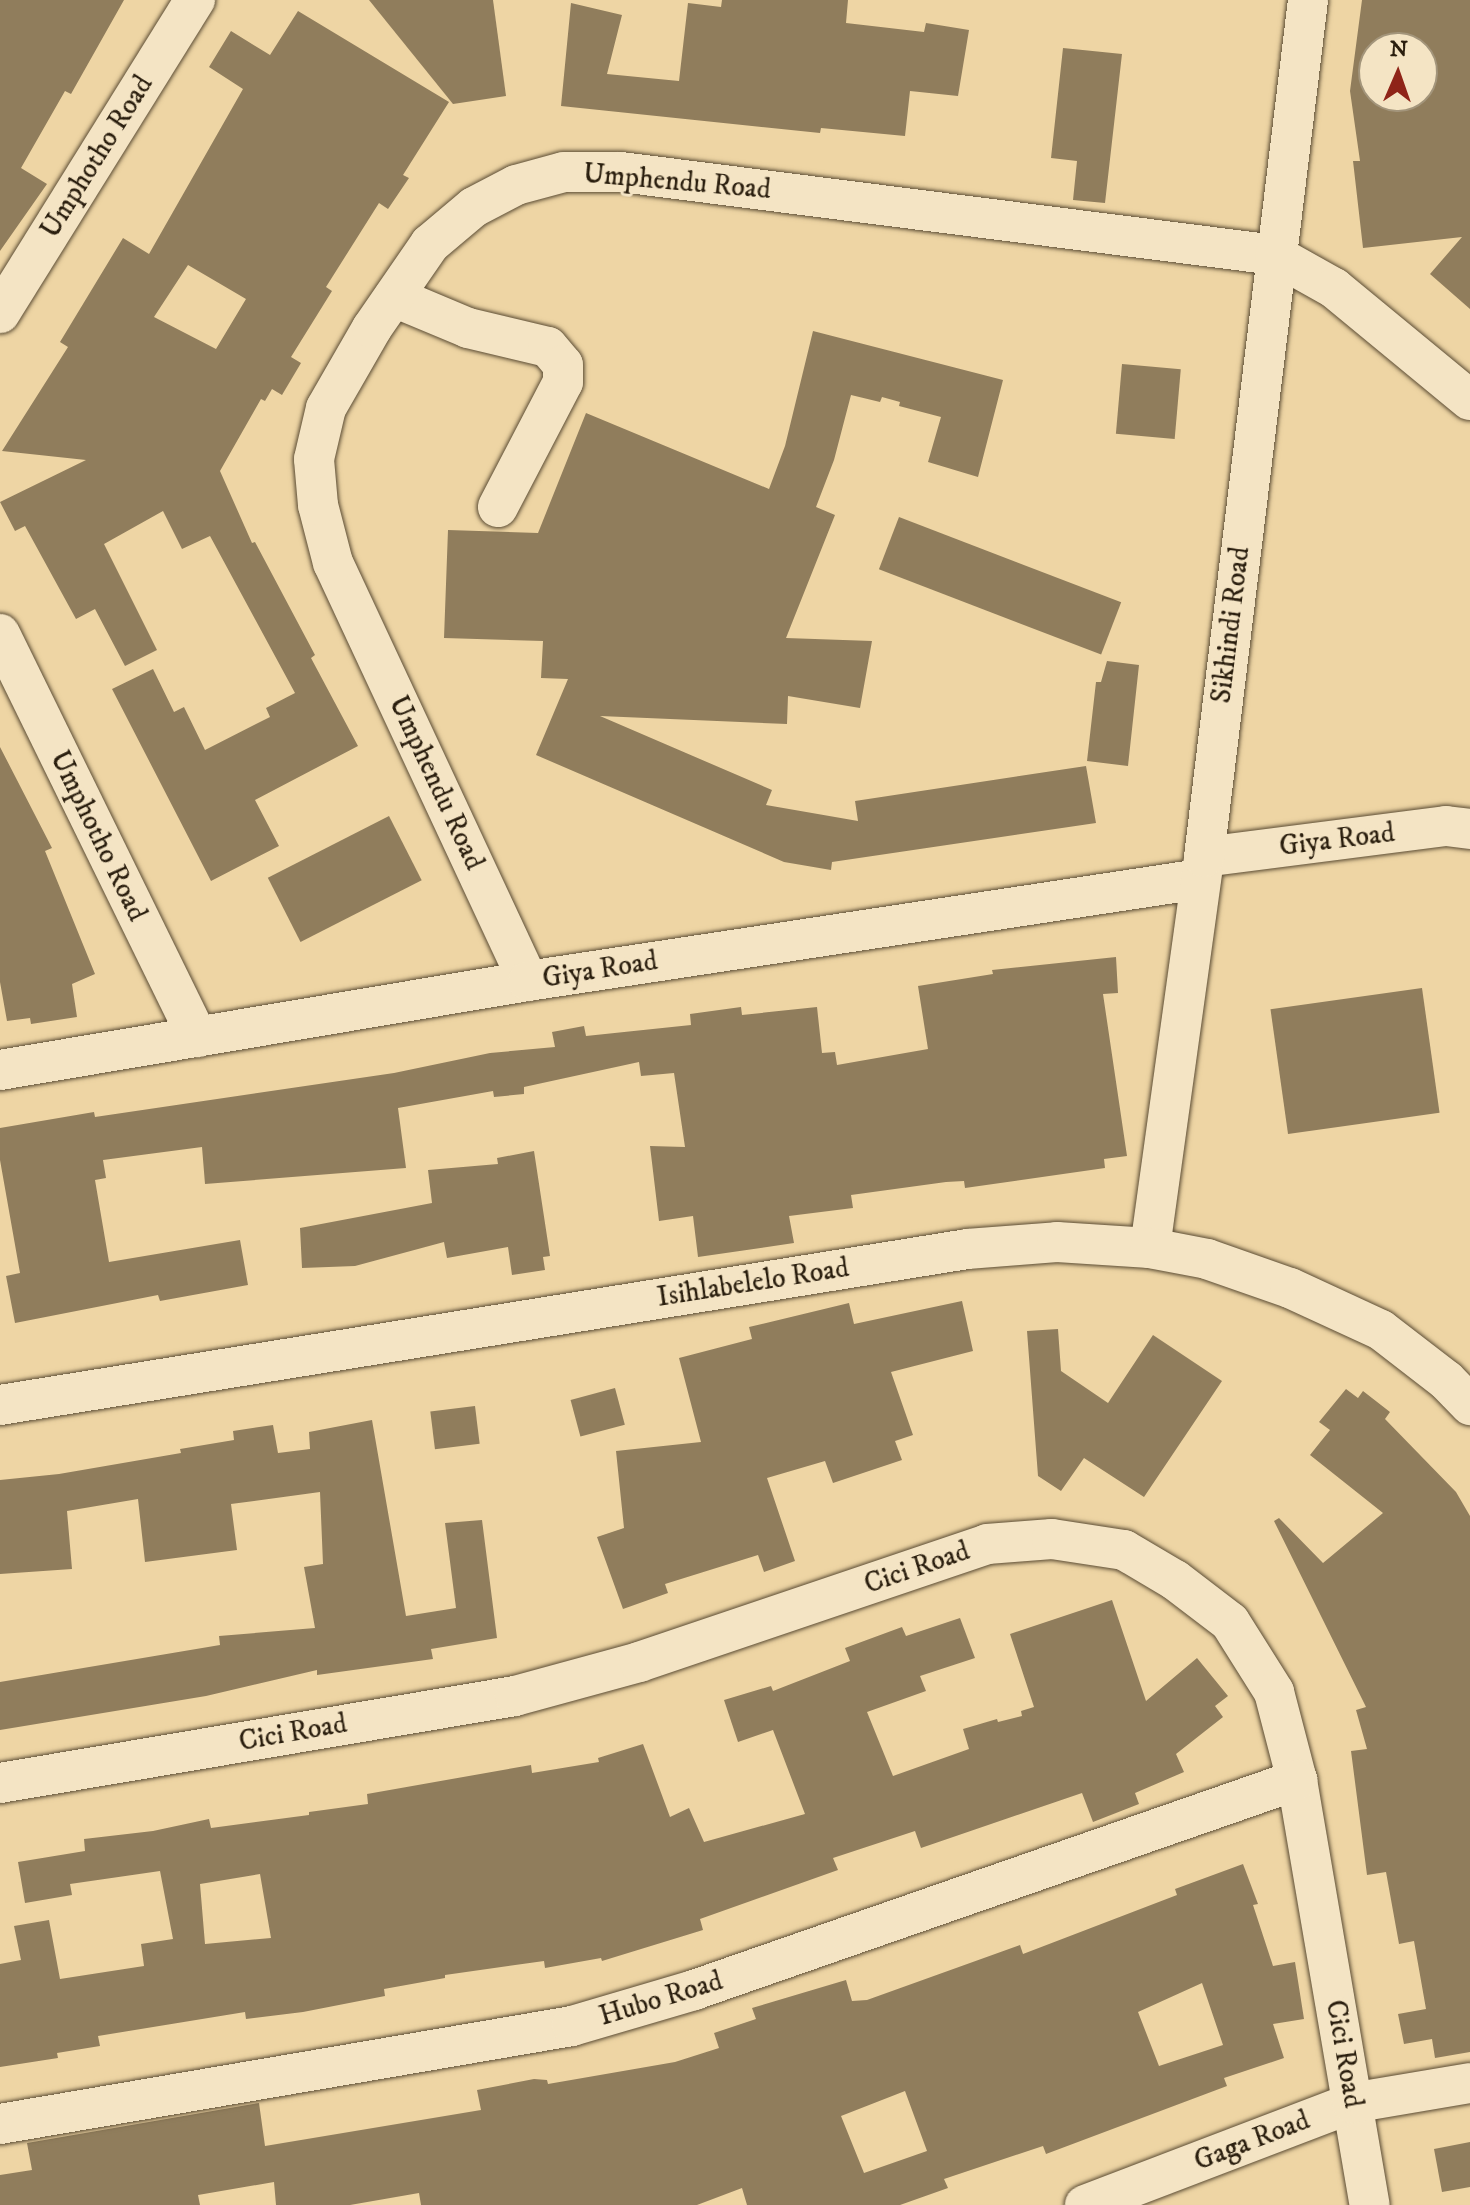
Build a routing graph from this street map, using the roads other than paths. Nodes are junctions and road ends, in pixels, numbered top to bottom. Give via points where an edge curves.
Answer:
1 (195, 0) edge
2 (1308, 0) edge
3 (1275, 255) junction
4 (394, 297) junction
5 (0, 313) edge
6 (1470, 400) edge
7 (498, 507) dead end
8 (0, 634) edge
9 (1470, 829) edge
10 (1202, 868) junction
11 (528, 981) junction
12 (197, 1037) junction
13 (0, 1070) edge
14 (1150, 1248) junction
15 (0, 1405) edge
16 (1470, 1405) edge
17 (1297, 1780) junction
18 (0, 1783) edge
19 (1470, 2083) edge
20 (1352, 2103) junction
21 (0, 2124) edge
22 (1085, 2205) edge
23 (1370, 2205) edge

1 - 5 street, Umphotho Road
2 - 3 street, Sikhindi Road
3 - 4 street, Umphendu Road via 621,172 564,172 516,185 474,207 430,244
3 - 6 street via 1334,288
3 - 10 street, Sikhindi Road
4 - 7 street via 468,328 548,347 563,365 563,382
4 - 11 street, Umphendu Road via 326,408 314,459 318,505 333,563
8 - 12 street, Umphotho Road
9 - 10 street, Giya Road via 1446,826
10 - 11 street, Giya Road
10 - 14 street, Sikhindi Road
11 - 12 street, Giya Road
12 - 13 street, Giya Road
14 - 15 street, Isihlabelelo Road via 1057,1242 967,1249
14 - 16 street, Isihlabelelo Road via 1207,1259 1290,1288 1381,1330
17 - 18 street, Cici Road via 1274,1692 1230,1622 1124,1550 1052,1539 987,1544 639,1662 515,1696
17 - 20 street, Cici Road
17 - 21 street, Hubo Road via 694,1990 572,2026
19 - 20 street, Gaga Road
20 - 22 street, Gaga Road
20 - 23 street, Cici Road

